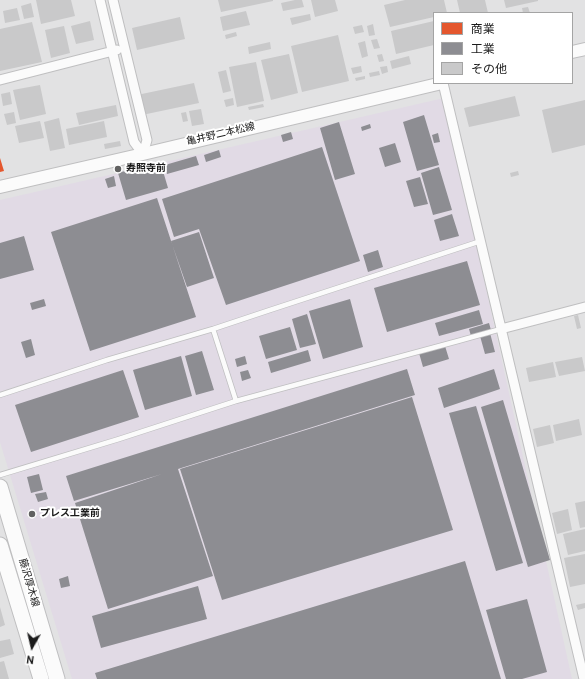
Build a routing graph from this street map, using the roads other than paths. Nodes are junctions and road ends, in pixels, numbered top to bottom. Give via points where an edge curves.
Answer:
1 (100, 0) edge
2 (113, 0) edge
3 (124, 48) junction
4 (585, 49) edge
5 (112, 51) junction
6 (573, 52) edge
7 (0, 80) edge
8 (439, 84) edge
9 (443, 84) edge
10 (143, 154) junction
11 (0, 187) edge
12 (481, 241) junction
13 (585, 307) edge
14 (213, 329) junction
15 (501, 329) junction
16 (0, 395) edge
17 (236, 401) junction
18 (0, 475) edge
19 (0, 488) edge
20 (0, 545) edge
21 (40, 679) edge
22 (57, 679) edge
23 (584, 679) edge

1 - 5 street
2 - 3 street
3 - 5 street
3 - 10 street via 147,140
4 - 6 street
5 - 7 street
5 - 10 street via 134,142
8 - 10 street, 亀井野二本松線
9 - 12 street
10 - 11 street, 亀井野二本松線
12 - 14 lane
12 - 15 street
13 - 15 street
14 - 16 lane
14 - 17 lane
15 - 17 lane
15 - 23 street
17 - 18 lane
19 - 22 main road, 藤沢厚木線
20 - 21 main road, 藤沢厚木線

